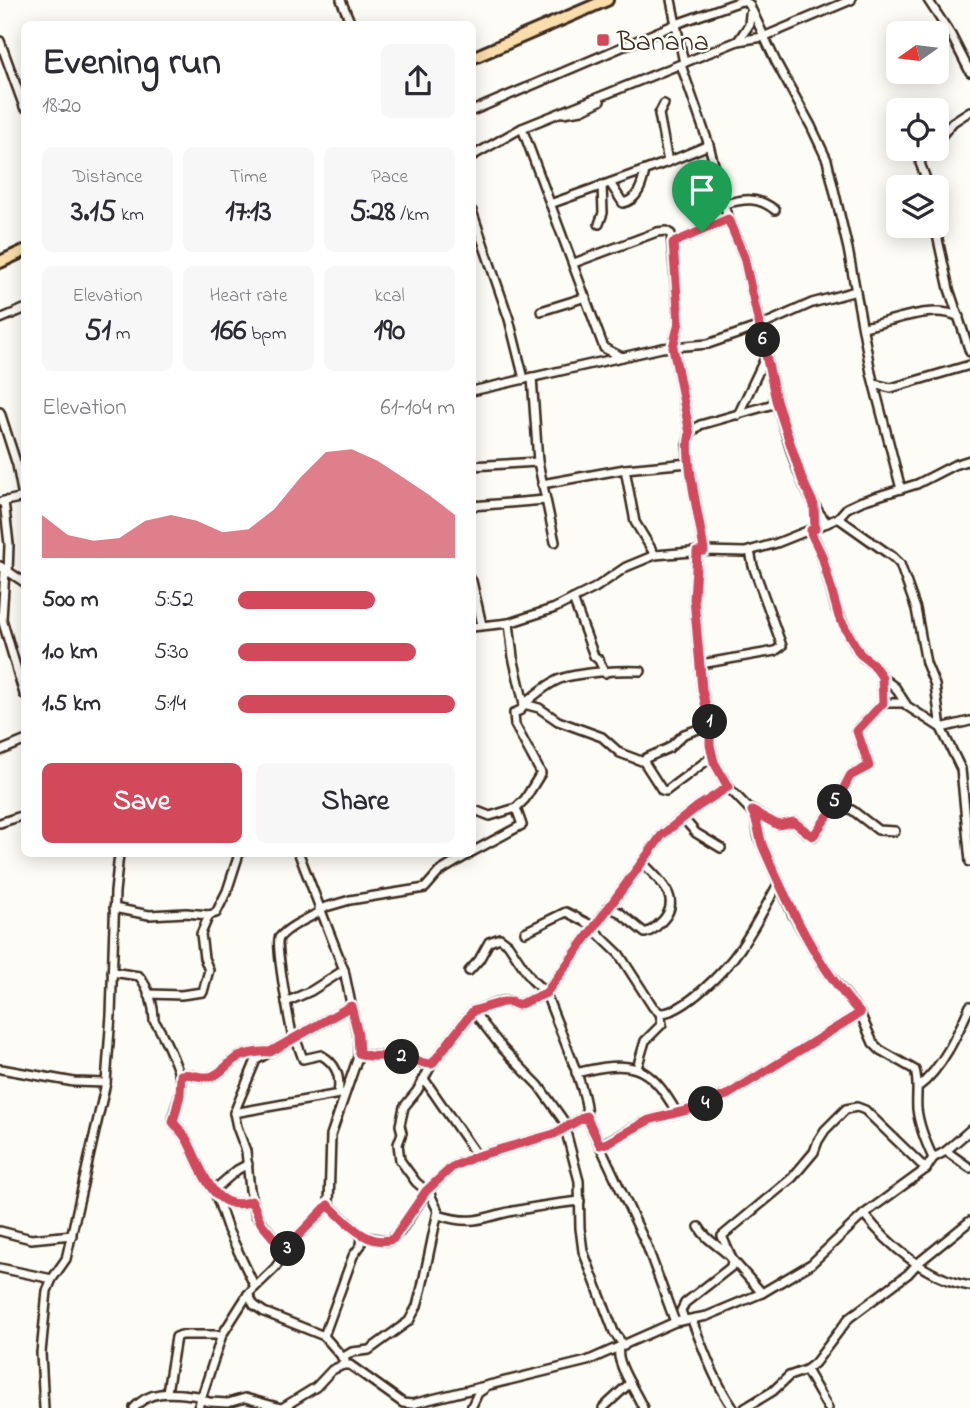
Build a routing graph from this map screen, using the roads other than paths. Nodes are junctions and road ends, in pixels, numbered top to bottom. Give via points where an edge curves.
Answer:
1 (341, 0) edge
2 (607, 0) edge
3 (671, 0) edge
4 (743, 0) edge
5 (851, 0) edge
6 (928, 0) edge
7 (750, 10) junction
8 (350, 21) edge
9 (676, 24) junction
10 (763, 37) junction
11 (0, 41) edge
12 (738, 41) junction
13 (476, 56) edge
14 (682, 64) junction
15 (970, 72) edge
16 (21, 99) edge
17 (664, 104) dead end
18 (476, 109) edge
19 (970, 111) edge
20 (949, 127) edge
21 (522, 128) junction
22 (709, 145) junction
23 (476, 154) edge
24 (668, 162) junction
25 (645, 171) junction
26 (606, 184) junction
27 (550, 204) junction
28 (724, 204) junction
29 (775, 210) dead end
30 (728, 219) junction
31 (476, 223) edge
32 (599, 224) dead end
33 (937, 238) edge
34 (673, 243) junction
35 (21, 252) edge
36 (0, 262) edge
37 (574, 263) junction
38 (856, 291) junction
39 (586, 297) junction
40 (21, 310) edge
41 (541, 311) dead end
42 (960, 317) junction
43 (0, 319) edge
44 (760, 326) junction
45 (864, 327) junction
46 (673, 347) junction
47 (604, 348) junction
48 (970, 349) edge
49 (766, 356) junction
50 (623, 358) junction
51 (600, 364) junction
52 (970, 365) edge
53 (528, 378) junction
54 (874, 384) junction
55 (476, 390) edge
56 (775, 395) junction
57 (0, 412) edge
58 (738, 415) junction
59 (690, 434) junction
60 (970, 460) edge
61 (538, 461) junction
62 (689, 463) junction
63 (476, 467) edge
64 (625, 469) junction
65 (21, 481) edge
66 (542, 484) junction
67 (901, 489) junction
68 (21, 498) edge
69 (545, 500) junction
70 (2, 502) edge
71 (814, 505) junction
72 (476, 506) edge
73 (838, 517) junction
74 (827, 523) junction
75 (813, 530) junction
76 (555, 542) dead end
77 (701, 551) junction
78 (750, 551) junction
79 (655, 555) junction
80 (4, 570) edge
81 (21, 580) edge
82 (2, 581) edge
83 (476, 599) edge
84 (573, 599) junction
85 (509, 623) junction
86 (482, 625) junction
87 (476, 626) edge
88 (701, 664) junction
89 (641, 671) dead end
90 (605, 673) junction
91 (882, 677) junction
92 (21, 684) edge
93 (883, 703) junction
94 (905, 703) junction
95 (524, 704) junction
96 (970, 721) edge
97 (710, 725) junction
98 (941, 728) junction
99 (21, 742) edge
100 (0, 751) edge
101 (713, 756) junction
102 (644, 762) junction
103 (728, 787) junction
104 (834, 805) junction
105 (516, 808) junction
106 (476, 811) edge
107 (752, 811) junction
108 (21, 816) edge
109 (683, 818) junction
110 (0, 823) edge
111 (895, 831) dead end
112 (721, 848) dead end
113 (476, 850) edge
114 (118, 857) edge
115 (238, 857) edge
116 (300, 857) edge
117 (464, 857) edge
118 (970, 862) edge
119 (643, 863) junction
120 (779, 882) junction
121 (608, 907) junction
122 (114, 908) junction
123 (320, 910) junction
124 (209, 915) junction
125 (593, 927) junction
126 (525, 932) dead end
127 (344, 970) junction
128 (468, 971) dead end
129 (112, 972) junction
130 (546, 993) junction
131 (148, 995) junction
132 (286, 1002) junction
133 (351, 1006) junction
134 (970, 1006) edge
135 (473, 1011) junction
136 (660, 1013) junction
137 (860, 1013) junction
138 (294, 1038) junction
139 (270, 1052) junction
140 (359, 1053) junction
141 (432, 1064) junction
142 (637, 1068) junction
143 (1, 1069) edge
144 (576, 1073) junction
145 (181, 1075) junction
146 (424, 1079) junction
147 (106, 1083) junction
148 (918, 1087) junction
149 (342, 1093) junction
150 (234, 1113) junction
151 (677, 1113) junction
152 (586, 1116) junction
153 (566, 1127) junction
154 (970, 1130) edge
155 (600, 1145) junction
156 (946, 1151) junction
157 (477, 1156) junction
158 (933, 1158) junction
159 (248, 1164) junction
160 (970, 1168) edge
161 (926, 1170) junction
162 (215, 1191) junction
163 (426, 1191) junction
164 (252, 1201) junction
165 (580, 1201) junction
166 (328, 1205) junction
167 (864, 1214) junction
168 (438, 1215) junction
169 (970, 1221) edge
170 (699, 1227) dead end
171 (0, 1231) edge
172 (72, 1235) junction
173 (362, 1236) junction
174 (286, 1253) junction
175 (732, 1259) junction
176 (918, 1263) junction
177 (0, 1268) edge
178 (52, 1279) junction
179 (970, 1286) edge
180 (255, 1287) junction
181 (762, 1293) junction
182 (248, 1294) junction
183 (695, 1318) junction
184 (684, 1320) junction
185 (676, 1322) junction
186 (222, 1335) junction
187 (324, 1336) junction
188 (621, 1347) junction
189 (343, 1362) junction
190 (806, 1370) junction
191 (630, 1382) junction
192 (490, 1385) junction
193 (167, 1392) junction
194 (200, 1397) junction
195 (44, 1408) edge
196 (134, 1408) edge
197 (198, 1408) edge
198 (282, 1408) edge
199 (471, 1408) edge
200 (603, 1408) edge
201 (643, 1408) edge
202 (733, 1408) edge
203 (745, 1408) edge
204 (828, 1408) edge

1 - 8 street
2 - 13 highway
3 - 9 street
4 - 7 street
4 - 9 street
5 - 10 street
6 - 15 street
7 - 10 street
7 - 12 street via 749,25
9 - 14 street
9 - 18 street
10 - 12 street
10 - 38 street via 827,160
11 - 16 street
12 - 14 street
14 - 21 street
14 - 22 street
17 - 24 street via 659,114
19 - 20 street
21 - 23 street
21 - 27 street
22 - 24 street
22 - 28 street
24 - 25 street
25 - 26 street
25 - 26 street via 637,196 626,203
26 - 27 street
26 - 32 street
27 - 37 street
28 - 29 street via 753,199
28 - 30 street
30 - 34 street
30 - 44 street via 744,257
31 - 53 street
33 - 42 street
34 - 37 street via 668,231 657,232
34 - 46 street via 679,322
35 - 36 highway
37 - 39 street
38 - 44 street via 812,303
38 - 45 street
39 - 41 street
39 - 47 street
40 - 43 street
42 - 45 street via 944,311
42 - 48 street
44 - 46 street via 708,344
44 - 49 street
45 - 54 street
46 - 50 street
46 - 59 street
47 - 50 street
47 - 51 street
49 - 56 street
49 - 58 street
50 - 51 street
51 - 53 street
52 - 54 street via 891,388
53 - 55 street
53 - 61 street
54 - 67 street
56 - 58 street via 770,405
56 - 71 street
57 - 65 street
58 - 59 street via 700,425
59 - 62 street
60 - 67 street
61 - 63 street
61 - 66 street
62 - 64 street
62 - 77 street
64 - 66 street
64 - 79 street via 635,522
66 - 69 street
67 - 73 street via 862,501
68 - 70 street
69 - 72 street
69 - 76 street
70 - 80 street via 9,544
71 - 74 street
71 - 75 street
73 - 74 street
73 - 98 street via 900,564 916,608
74 - 75 street
75 - 78 street
75 - 91 street via 839,617 860,654
77 - 78 street
77 - 79 street
77 - 88 street via 694,599
78 - 88 street via 782,646
79 - 84 street
80 - 81 street
80 - 82 street
82 - 92 street via 2,619
83 - 86 street
84 - 85 street
84 - 90 street
85 - 86 street
85 - 95 street
86 - 87 street
88 - 97 street
89 - 90 street
90 - 95 street via 561,678
91 - 93 street
91 - 94 street
93 - 94 street
93 - 104 street via 857,731 869,766 850,776
94 - 98 street
95 - 102 street via 602,737 621,753
95 - 105 street via 514,713 515,725 541,773
96 - 98 street
97 - 101 street
97 - 102 street via 681,735
98 - 118 street via 961,769
99 - 100 street
101 - 102 street via 666,791
101 - 103 street
103 - 107 street
103 - 109 street
104 - 107 street via 812,836 794,822 778,825
104 - 111 street via 852,810 878,830
105 - 106 street via 490,816
105 - 113 street via 522,825
107 - 120 street
108 - 110 street
109 - 112 street via 696,833
109 - 119 street via 662,835
114 - 122 street
115 - 124 street via 220,906
116 - 123 street
117 - 123 street via 439,872 425,888 350,900
119 - 121 street
119 - 121 street via 668,891 671,908 666,916 645,933
120 - 136 street via 734,957 699,993 669,1013
120 - 137 street via 824,967
121 - 125 street
122 - 124 street via 149,915
122 - 129 street
123 - 127 street
123 - 132 street via 276,943
124 - 131 street via 201,934 209,970 204,992
125 - 126 street via 566,912
125 - 130 street
125 - 136 street via 619,954
127 - 132 street
127 - 133 street
128 - 130 street via 489,942 500,938
129 - 131 street via 141,977
129 - 147 street
130 - 135 street via 518,1005 503,1002
130 - 144 street
131 - 145 street via 154,1021
132 - 138 street
133 - 138 street
133 - 140 street
134 - 148 street via 946,1052
135 - 141 street
135 - 153 street via 539,1086
136 - 142 street via 662,1024 645,1041
137 - 148 street via 873,1044 912,1067
137 - 151 street via 729,1094
138 - 139 street
138 - 149 street via 303,1059 321,1055 336,1068
139 - 145 street via 241,1056 209,1077
139 - 150 street via 256,1060
140 - 141 street
140 - 149 street
141 - 146 street
142 - 144 street via 605,1066
142 - 151 street via 667,1094
143 - 147 street
144 - 152 street
145 - 162 street via 173,1122
146 - 157 street
146 - 163 street via 404,1107 398,1151 400,1160
147 - 172 street
148 - 158 street via 918,1112
149 - 150 street
149 - 166 street via 331,1135
150 - 159 street
151 - 155 street via 649,1120
152 - 153 street
152 - 155 street
153 - 157 street
153 - 165 street
154 - 156 street
155 - 185 street
156 - 158 street
156 - 160 street
157 - 163 street via 452,1167
158 - 161 street
159 - 162 street
159 - 164 street
161 - 167 street
161 - 175 street via 865,1110 846,1109 825,1130 792,1178 723,1234
162 - 164 street via 230,1204
162 - 180 street
163 - 168 street
163 - 173 street via 393,1239
164 - 174 street via 261,1223
165 - 168 street via 475,1221 459,1222
165 - 188 street via 583,1251
166 - 173 street
166 - 174 street
167 - 176 street via 888,1243
167 - 181 street via 811,1264
168 - 189 street via 412,1316 369,1350 352,1352
169 - 176 street
170 - 175 street
171 - 172 street via 31,1239
172 - 178 street via 64,1265
173 - 187 street
174 - 180 street
175 - 181 street
175 - 184 street via 731,1267 685,1303 681,1311
176 - 179 street via 952,1283
176 - 190 street via 849,1318
177 - 178 street
178 - 195 street via 41,1353
180 - 182 street
181 - 183 street
182 - 186 street
182 - 187 street via 264,1312
183 - 184 street
183 - 202 street via 709,1363
184 - 185 street
185 - 188 street
186 - 193 street via 176,1337
186 - 194 street
187 - 189 street
188 - 191 street via 617,1353
188 - 192 street via 587,1361
189 - 192 street via 403,1403
189 - 198 street via 316,1387
190 - 203 street via 789,1376
190 - 204 street
191 - 200 street
191 - 201 street
192 - 199 street via 478,1393
193 - 194 street
193 - 196 street
194 - 197 street
194 - 198 street via 228,1403 245,1398

